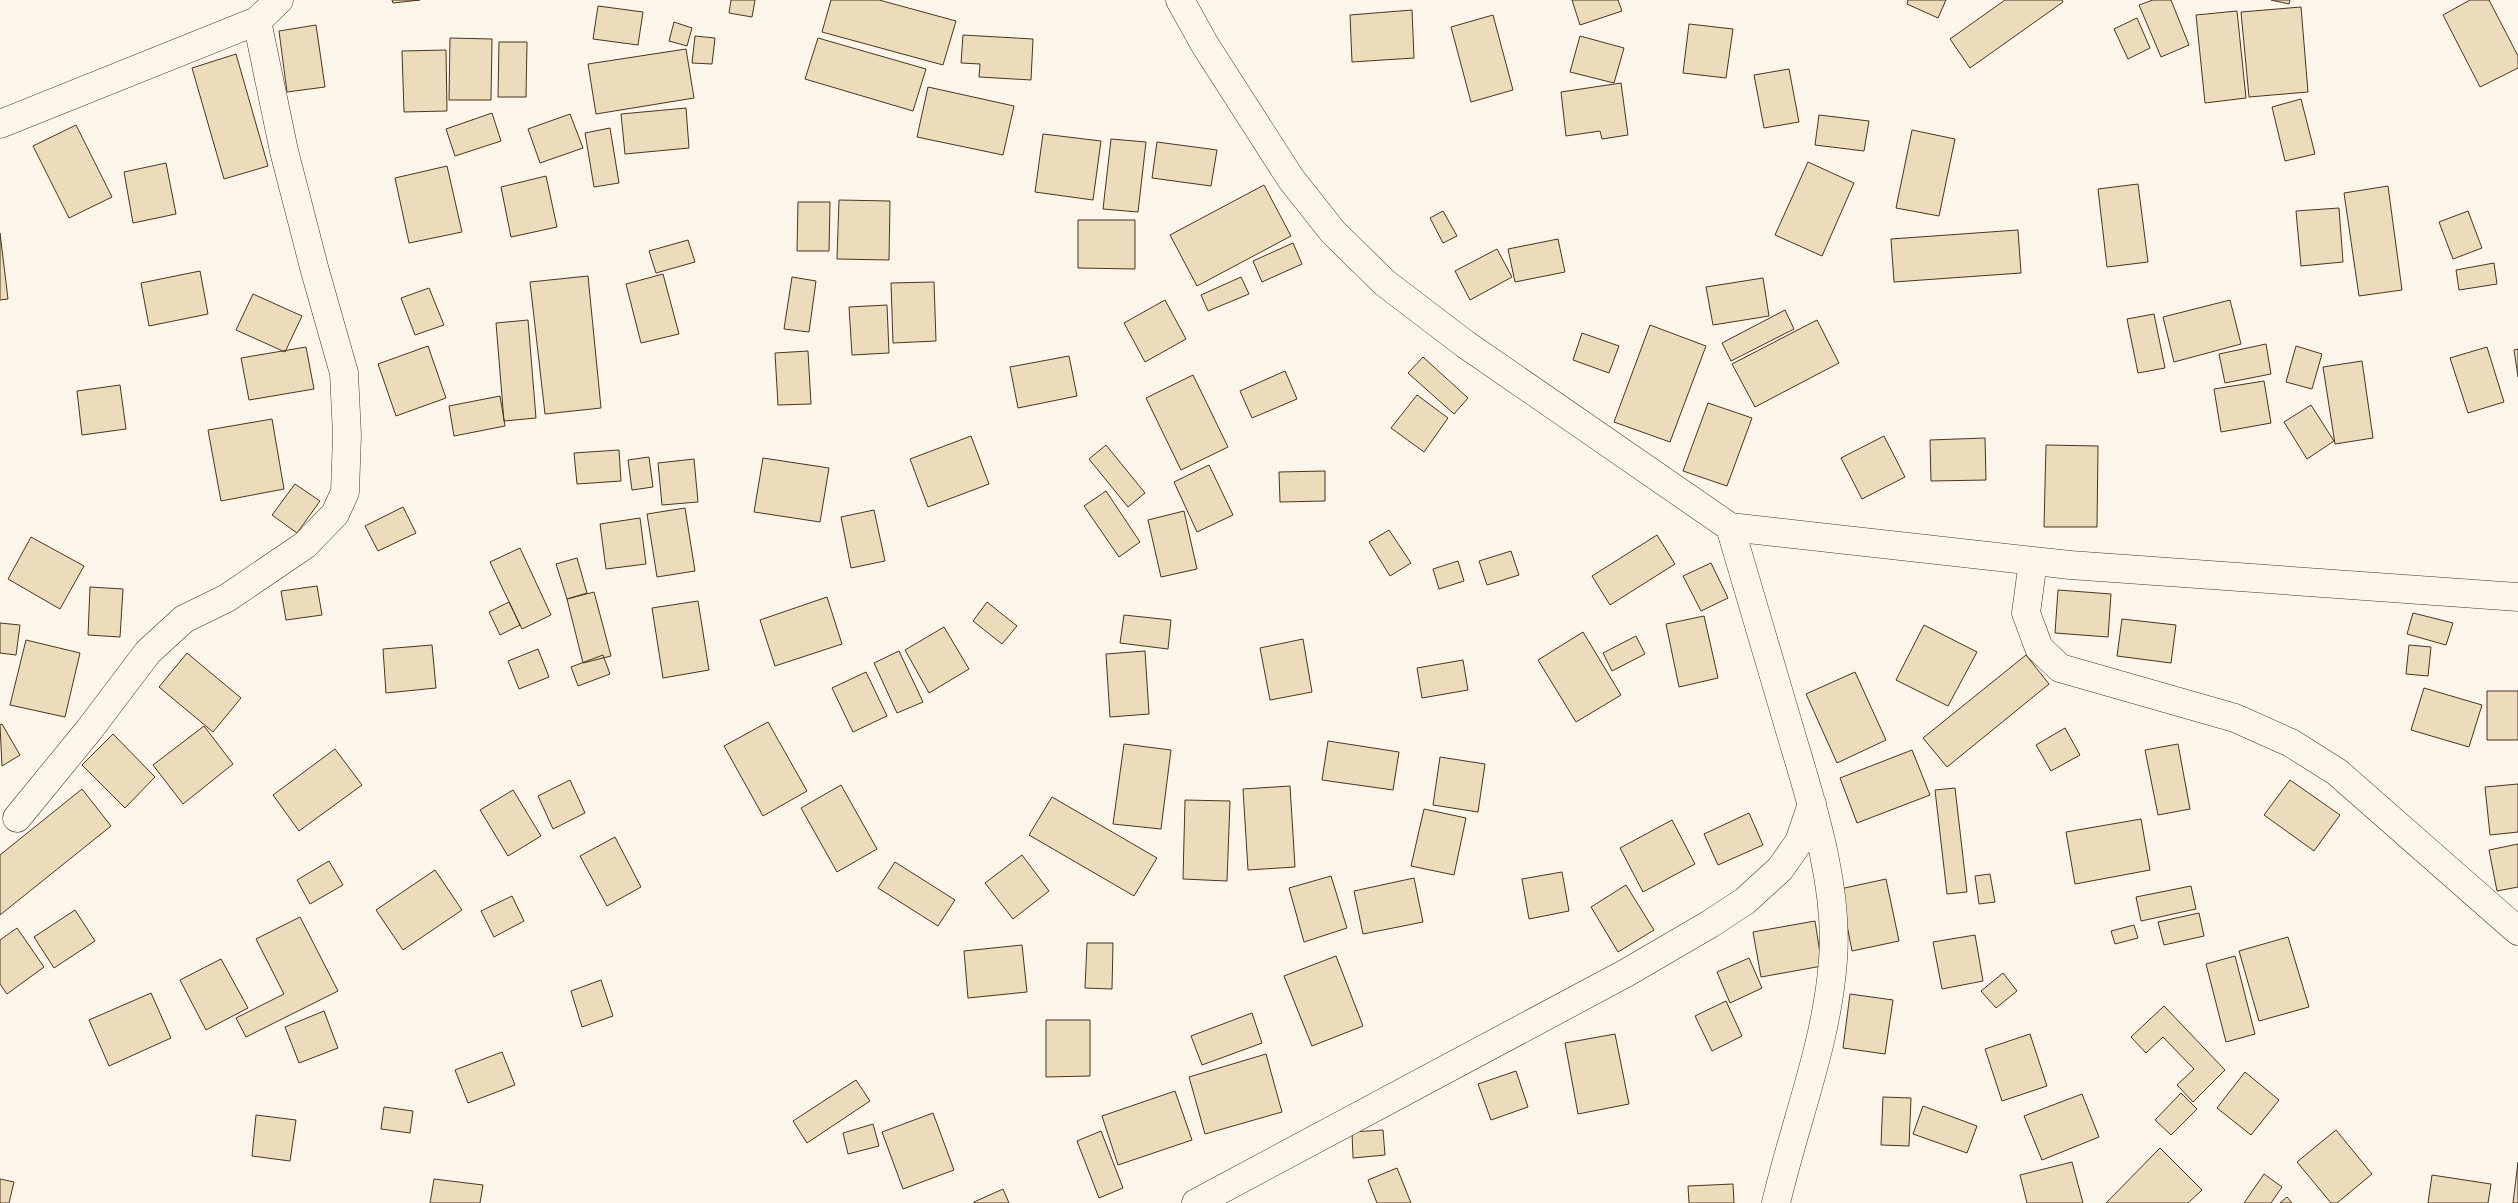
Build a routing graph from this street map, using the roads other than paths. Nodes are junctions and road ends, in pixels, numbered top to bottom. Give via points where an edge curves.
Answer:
1 (278, 0) edge
2 (1180, 0) edge
3 (257, 21) junction
4 (0, 124) edge
5 (1730, 527) junction
6 (2033, 561) junction
7 (2518, 597) edge
8 (1812, 804) junction
9 (18, 818) dead end
10 (2518, 931) edge
11 (1196, 1203) edge
12 (1776, 1203) edge

1 - 3 street
2 - 5 street via 1291,179 1333,232 1385,283 1465,344
3 - 4 street
3 - 9 street via 284,151 344,373 345,492 334,514 305,545 226,598 184,619 148,652
5 - 6 street
5 - 8 street
6 - 7 street
6 - 10 street via 2026,613 2039,648 2060,668 2235,718 2291,743 2338,772
8 - 11 street via 1799,842 1780,869 1745,901 1710,924 1626,973
8 - 12 street via 1825,858 1834,958 1826,1022

